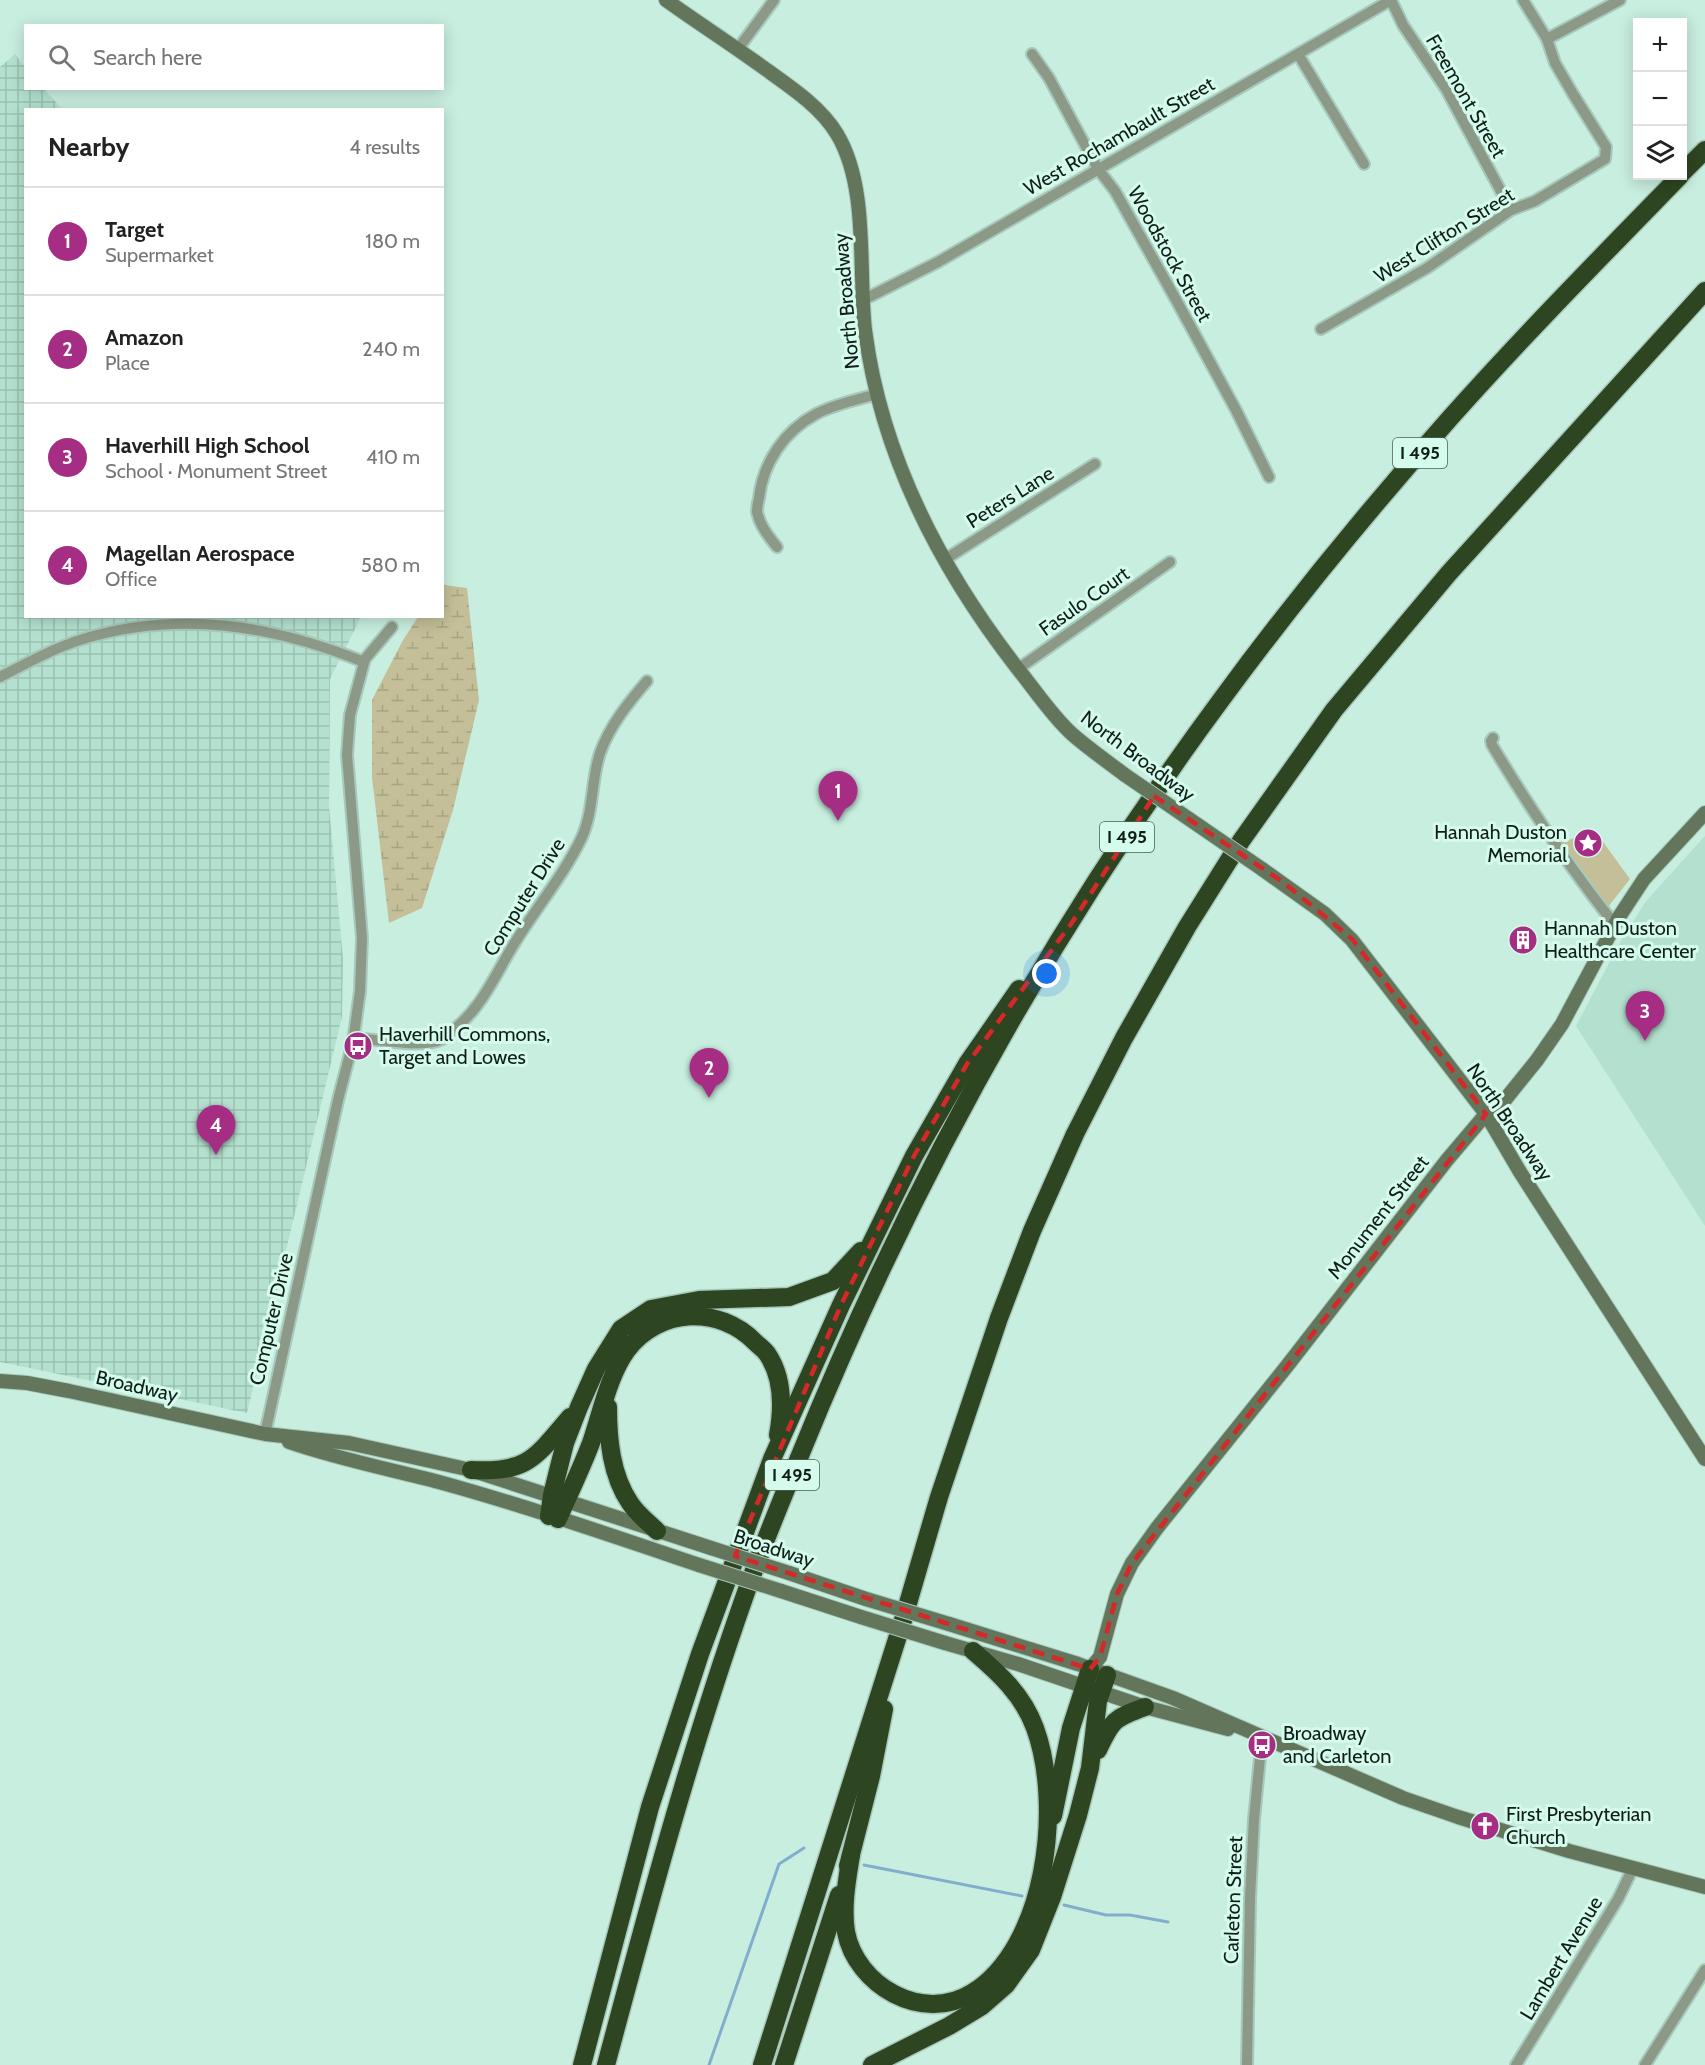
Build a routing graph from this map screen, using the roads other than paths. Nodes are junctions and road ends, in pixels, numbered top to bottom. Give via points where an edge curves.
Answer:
1 (666, 0) edge
2 (774, 0) edge
3 (1391, 0) edge
4 (1523, 0) edge
5 (1620, 0) edge
6 (1547, 39) junction
7 (738, 49) junction
8 (1032, 54) dead end
9 (1298, 54) junction
10 (1705, 150) edge
11 (1364, 164) dead end
12 (1687, 168) edge
13 (1098, 169) junction
14 (1675, 180) edge
15 (1512, 210) junction
16 (1705, 291) edge
17 (863, 300) junction
18 (1321, 329) dead end
19 (877, 394) junction
20 (1095, 464) dead end
21 (1269, 477) dead end
22 (777, 548) dead end
23 (944, 560) junction
24 (1170, 562) dead end
25 (392, 627) dead end
26 (364, 662) junction
27 (1018, 669) junction
28 (0, 676) edge
29 (647, 681) dead end
30 (1493, 738) dead end
31 (1705, 813) edge
32 (1071, 924) junction
33 (1615, 925) junction
34 (354, 1038) junction
35 (1486, 1114) junction
36 (872, 1239) junction
37 (0, 1381) edge
38 (609, 1390) junction
39 (579, 1407) junction
40 (265, 1434) junction
41 (776, 1451) junction
42 (1705, 1459) edge
43 (471, 1470) junction
44 (559, 1497) junction
45 (554, 1517) junction
46 (657, 1531) junction
47 (904, 1617) junction
48 (973, 1651) junction
49 (1097, 1675) junction
50 (1145, 1707) junction
51 (1262, 1737) junction
52 (1090, 1768) junction
53 (1048, 1832) junction
54 (851, 1855) junction
55 (1632, 1868) junction
56 (1705, 1887) edge
57 (1705, 1970) edge
58 (584, 2065) edge
59 (606, 2065) edge
60 (762, 2065) edge
61 (784, 2065) edge
62 (872, 2065) edge
63 (1247, 2065) edge
64 (1516, 2065) edge
65 (1645, 2065) edge

1 - 7 main road, North Broadway
2 - 7 street
3 - 9 street, West Rochambault Street
3 - 15 street, Freemont Street via 1403,26 1446,89
4 - 6 street
5 - 6 street
6 - 15 street, West Clifton Street via 1555,63 1606,147 1605,159 1535,201
7 - 17 main road, North Broadway via 819,111 844,146 854,174 858,206
8 - 13 street, Woodstock Street
9 - 11 street
9 - 13 street, West Rochambault Street
10 - 12 highway, I 495
13 - 17 street, West Rochambault Street via 938,262
13 - 21 street, Woodstock Street via 1115,191 1175,298
14 - 32 highway, I 495 via 1453,414 1326,564 1191,741
15 - 18 street, West Clifton Street via 1427,268
16 - 47 highway via 1382,651 1287,774 1187,927 1075,1134 1032,1231 966,1413
17 - 19 main road, North Broadway
19 - 22 street via 837,404 814,415 783,441 774,454 760,489 757,511
19 - 23 main road, North Broadway via 896,454
20 - 23 street, Peters Lane
23 - 27 main road, North Broadway
24 - 27 street, Fasulo Court
25 - 26 street, Computer Drive
26 - 28 street via 284,635 197,623 166,624 117,630 81,640
26 - 34 street, Computer Drive via 351,715 347,755 362,938
27 - 35 main road, North Broadway, bridge via 1072,734 1325,914 1352,939
29 - 34 street, Computer Drive via 611,728 600,753 592,809 582,836 488,991 466,1020 439,1041
30 - 33 street via 1492,745 1520,791
31 - 33 main road, Monument Street via 1644,879
32 - 36 highway via 1030,974 967,1064
32 - 59 highway, I 495 via 936,1159 830,1382 764,1545 712,1693 660,1862
33 - 35 main road, Monument Street via 1562,1024 1504,1101
34 - 40 street, Computer Drive
35 - 42 main road, North Broadway
35 - 49 main road, Monument Street via 1132,1563 1118,1594
36 - 39 highway via 833,1281 789,1297 699,1300 651,1309 621,1329 596,1369
36 - 41 highway
37 - 40 main road, Broadway via 69,1391
38 - 41 highway via 626,1351 644,1332 690,1315 721,1319 744,1330 768,1354 782,1398
38 - 44 highway via 591,1444
38 - 46 highway via 608,1434 614,1469 630,1503
39 - 43 highway via 534,1458 516,1468
39 - 44 highway via 565,1443
40 - 43 main road, Broadway via 349,1443
40 - 45 main road, Broadway via 325,1455 438,1482
41 - 58 highway via 700,1654 650,1807
43 - 44 main road, Broadway
44 - 45 highway
44 - 46 main road, Broadway
45 - 48 main road, Broadway, bridge
46 - 49 main road, Broadway, bridge
47 - 54 highway
47 - 60 highway
48 - 49 main road, Broadway
48 - 53 highway via 1019,1696 1035,1728 1045,1769
49 - 50 main road, Broadway
49 - 51 main road, Broadway via 1173,1698
49 - 52 highway
49 - 53 highway via 1071,1728
50 - 51 main road, Broadway
50 - 52 highway via 1112,1722
51 - 55 main road, Broadway via 1402,1798
51 - 63 street, Carleton Street via 1250,1898
52 - 62 highway via 1066,1854 1035,1940 1006,1986 950,2026
53 - 54 highway via 1036,1900 1018,1943 1003,1966 982,1986 971,1994 942,2003 913,2002 897,1996 872,1979 855,1957 846,1931 844,1908
54 - 61 highway
55 - 56 main road, Broadway
55 - 64 street, Lambert Avenue via 1618,1899
57 - 65 street

